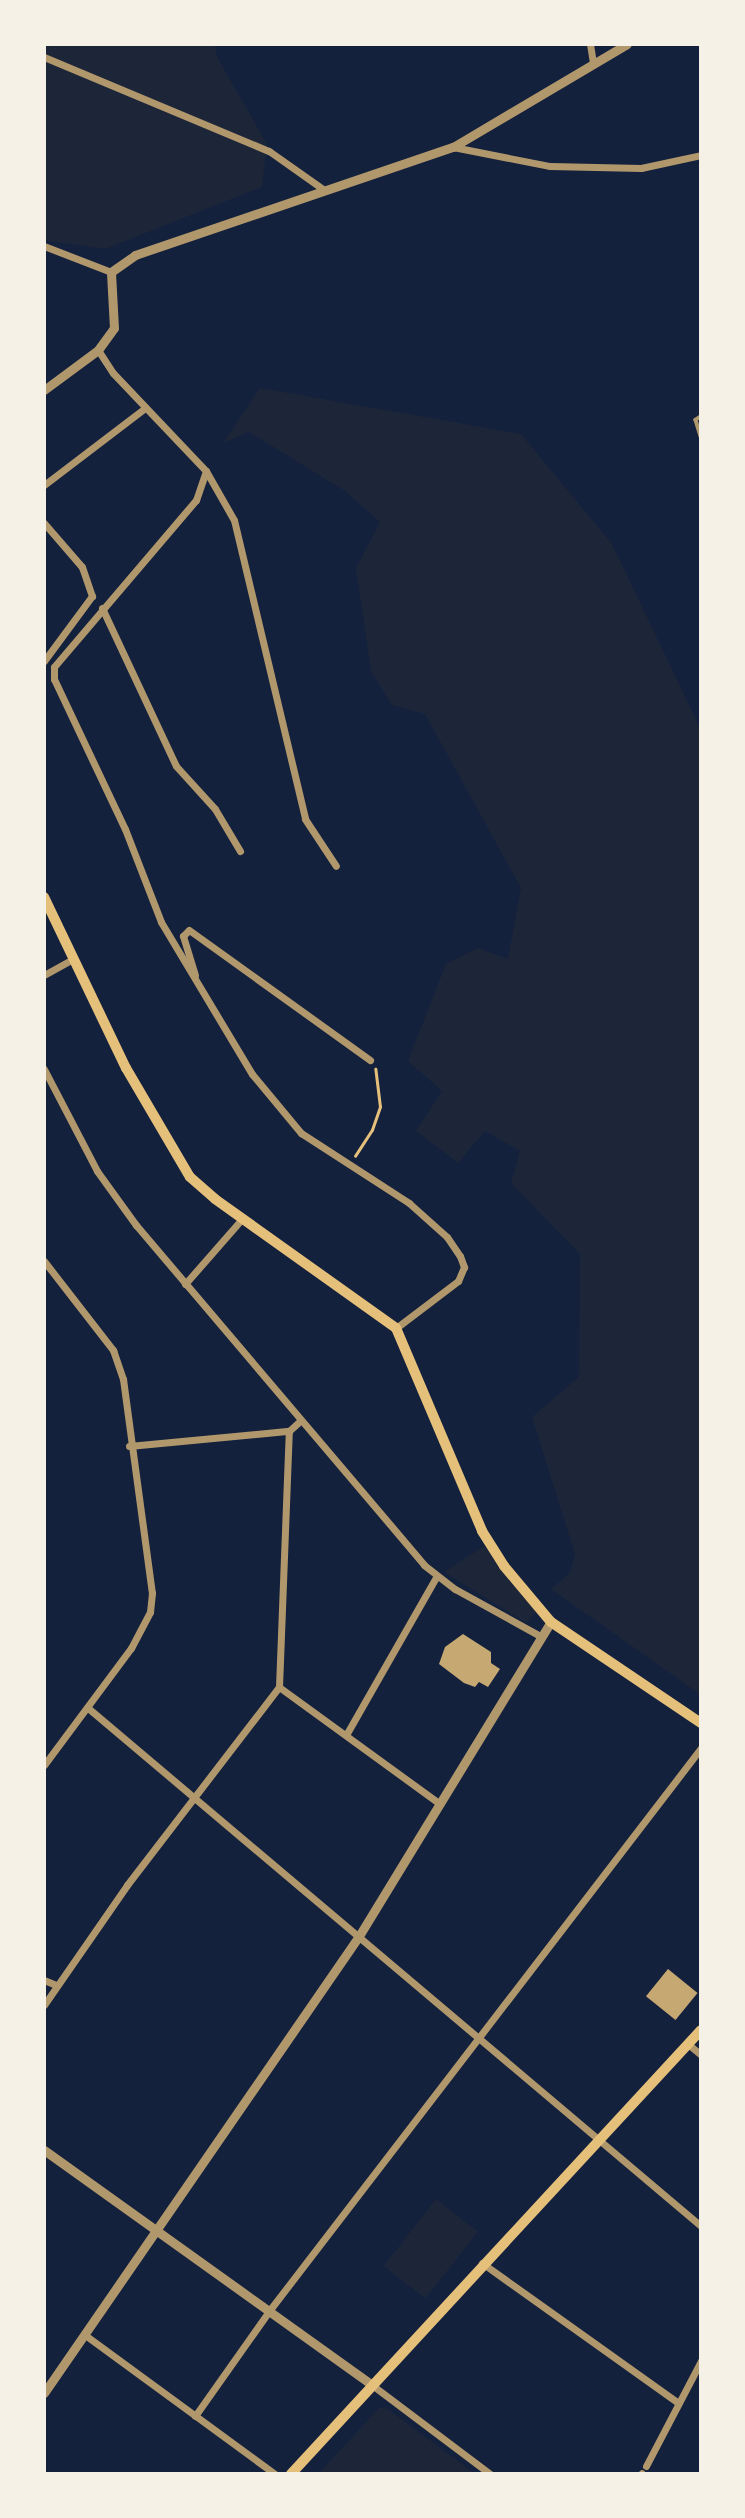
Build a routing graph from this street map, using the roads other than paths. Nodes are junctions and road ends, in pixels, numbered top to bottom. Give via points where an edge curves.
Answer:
1 (590, 44) edge
2 (627, 44) edge
3 (44, 57) edge
4 (593, 63) junction
5 (453, 147) junction
6 (701, 155) edge
7 (324, 190) junction
8 (44, 246) edge
9 (111, 272) junction
10 (98, 349) junction
11 (44, 390) edge
12 (145, 408) junction
13 (701, 417) edge
14 (701, 436) edge
15 (206, 471) junction
16 (44, 485) edge
17 (44, 523) edge
18 (103, 608) junction
19 (44, 661) edge
20 (240, 851) dead end
21 (337, 866) dead end
22 (44, 897) edge
23 (71, 960) junction
24 (44, 975) edge
25 (196, 983) junction
26 (370, 1060) road end
27 (44, 1069) edge
28 (242, 1219) junction
29 (44, 1261) edge
30 (185, 1284) junction
31 (396, 1328) junction
32 (300, 1421) junction
33 (289, 1431) junction
34 (129, 1446) junction
35 (436, 1577) junction
36 (551, 1622) junction
37 (540, 1636) junction
38 (279, 1687) junction
39 (88, 1708) junction
40 (701, 1723) edge
41 (346, 1735) junction
42 (701, 1748) edge
43 (44, 1765) edge
44 (194, 1798) junction
45 (437, 1802) junction
46 (359, 1936) junction
47 (44, 1980) edge
48 (56, 1985) junction
49 (44, 2005) edge
50 (701, 2030) edge
51 (478, 2036) junction
52 (688, 2044) junction
53 (701, 2055) edge
54 (599, 2141) junction
55 (44, 2150) edge
56 (701, 2226) edge
57 (158, 2231) junction
58 (482, 2263) junction
59 (269, 2311) junction
60 (85, 2335) junction
61 (701, 2361) edge
62 (372, 2385) junction
63 (44, 2393) edge
64 (678, 2403) junction
65 (195, 2416) junction
66 (643, 2471) edge
67 (275, 2474) edge
68 (291, 2474) edge
69 (490, 2474) edge

1 - 4 street
2 - 4 street
3 - 7 street via 269,151
4 - 5 street
5 - 6 street via 550,166 640,168
5 - 7 street
7 - 9 street via 135,255
8 - 9 street
9 - 10 street via 114,328
10 - 11 street
10 - 12 street
12 - 15 street
12 - 16 street
13 - 14 lane via 696,420
15 - 18 street via 197,500
15 - 21 street via 234,520 305,819
17 - 19 street via 82,567 92,596
18 - 20 street via 176,766 215,809
18 - 25 street via 54,667 54,679 161,922
22 - 23 main road
23 - 24 street
23 - 28 main road via 170,1148 200,1188
25 - 26 street via 183,936 189,930
25 - 31 street via 271,1099 301,1133 447,1237 464,1267 458,1281
27 - 30 street via 97,1171
28 - 30 street
28 - 31 main road
29 - 34 street via 113,1350 122,1379
30 - 32 street
31 - 36 main road via 482,1531 503,1566
32 - 33 street
32 - 35 street
33 - 34 street
33 - 38 street
34 - 39 street via 152,1593 150,1612 131,1648
35 - 37 street
35 - 41 street
36 - 37 street
36 - 40 main road
37 - 45 street
38 - 41 street
38 - 44 street
39 - 43 street
39 - 44 street
41 - 45 street
42 - 51 street
44 - 46 street
44 - 48 street
45 - 46 street
46 - 51 street
46 - 57 street
47 - 48 street
48 - 49 street
50 - 52 main road
51 - 54 street
51 - 59 street
52 - 53 street
52 - 54 main road
54 - 56 street
54 - 58 main road
55 - 57 street
57 - 59 street
57 - 60 street
58 - 62 main road
58 - 64 street
59 - 62 street
59 - 65 street
60 - 63 street
60 - 65 street
61 - 64 street
62 - 68 main road
62 - 69 street
64 - 66 street
65 - 67 street

